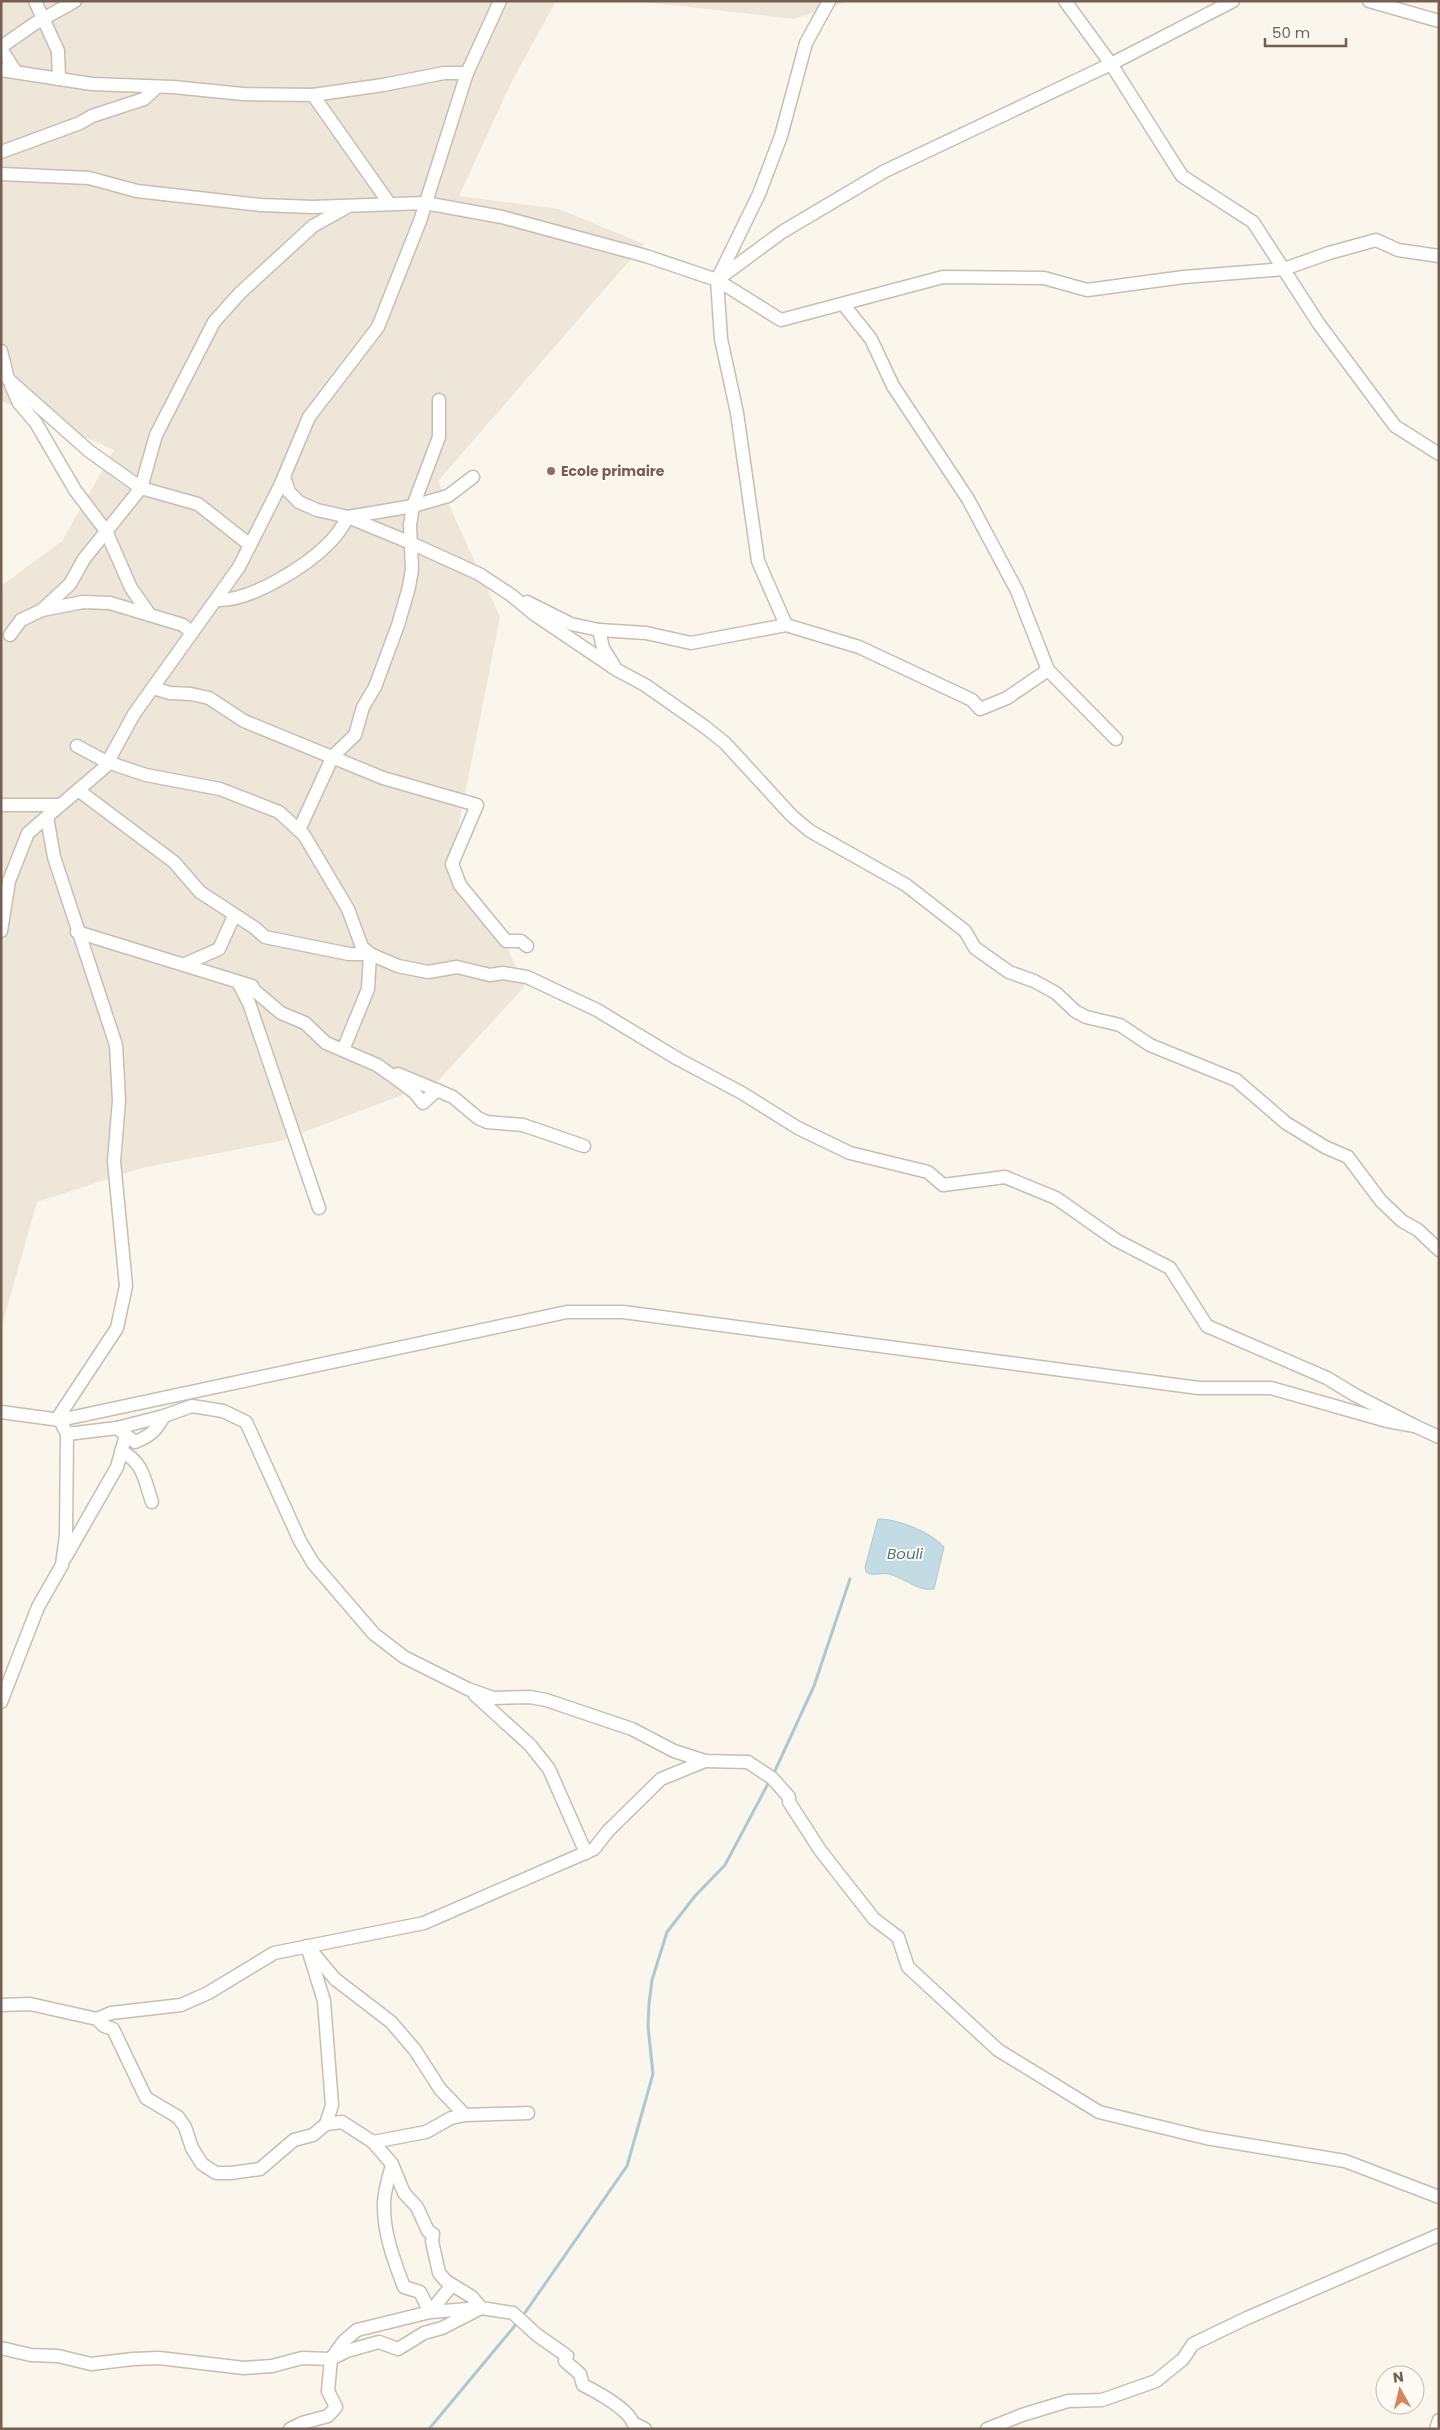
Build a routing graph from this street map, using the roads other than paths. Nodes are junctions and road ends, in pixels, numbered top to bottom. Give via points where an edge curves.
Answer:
1 (36, 1) edge
2 (74, 1) edge
3 (500, 1) edge
4 (829, 1) edge
5 (1065, 1) edge
6 (1233, 1) edge
7 (1369, 1) edge
8 (44, 18) junction
9 (1439, 20) edge
10 (1, 48) edge
11 (1111, 64) junction
12 (1, 70) edge
13 (16, 72) junction
14 (467, 73) junction
15 (59, 79) junction
16 (157, 87) junction
17 (313, 95) junction
18 (1, 152) edge
19 (1, 174) edge
20 (389, 203) junction
21 (425, 203) junction
22 (351, 205) junction
23 (1439, 256) edge
24 (1284, 269) junction
25 (716, 280) junction
26 (843, 304) junction
27 (1, 352) edge
28 (4, 377) edge
29 (439, 400) dead end
30 (1439, 454) edge
31 (284, 477) junction
32 (473, 477) dead end
33 (141, 488) junction
34 (413, 506) junction
35 (348, 518) junction
36 (106, 531) junction
37 (411, 543) junction
38 (250, 545) junction
39 (511, 595) junction
40 (216, 600) junction
41 (42, 610) junction
42 (150, 615) junction
43 (786, 625) junction
44 (599, 630) junction
45 (192, 633) junction
46 (10, 635) dead end
47 (617, 670) junction
48 (1048, 670) junction
49 (153, 688) junction
50 (1116, 739) dead end
51 (77, 746) dead end
52 (333, 756) junction
53 (107, 762) junction
54 (78, 790) junction
55 (1, 805) edge
56 (60, 805) junction
57 (47, 817) junction
58 (300, 830) junction
59 (234, 916) junction
60 (1, 931) edge
61 (77, 932) junction
62 (526, 946) dead end
63 (370, 954) junction
64 (185, 964) junction
65 (238, 982) junction
66 (343, 1050) junction
67 (377, 1066) junction
68 (437, 1090) junction
69 (584, 1146) dead end
70 (319, 1208) dead end
71 (1439, 1250) edge
72 (132, 1404) junction
73 (1, 1412) edge
74 (59, 1419) junction
75 (1415, 1426) junction
76 (121, 1431) junction
77 (67, 1434) junction
78 (1439, 1437) edge
79 (121, 1451) junction
80 (117, 1464) junction
81 (142, 1469) junction
82 (152, 1502) dead end
83 (62, 1565) junction
84 (468, 1689) junction
85 (1, 1702) edge
86 (706, 1761) junction
87 (586, 1853) junction
88 (307, 1946) junction
89 (1, 2005) edge
90 (97, 2019) junction
91 (528, 2113) dead end
92 (465, 2115) junction
93 (326, 2124) junction
94 (373, 2142) junction
95 (392, 2164) junction
96 (1439, 2197) edge
97 (1439, 2234) edge
98 (452, 2285) junction
99 (481, 2308) junction
100 (430, 2312) junction
101 (1, 2348) edge
102 (330, 2359) junction
103 (1439, 2420) edge
104 (290, 2429) edge
105 (645, 2429) edge
106 (987, 2429) edge
107 (1436, 2429) edge

1 - 8 street
2 - 8 street
3 - 14 street
4 - 25 street via 806,43 781,136 759,194
5 - 11 street
6 - 11 street
7 - 9 street
8 - 10 street
8 - 15 street via 58,51
10 - 13 street
11 - 24 street via 1182,176 1253,222
11 - 25 street via 885,170 782,232
12 - 13 street
13 - 15 street
14 - 17 street via 444,73
14 - 21 street
15 - 16 street
16 - 17 street via 244,94
16 - 18 street via 139,101
17 - 20 street
19 - 22 street via 89,178 137,191 261,205
20 - 21 street
20 - 22 street
21 - 25 street via 502,217 646,256
21 - 31 street via 378,327 310,417
22 - 33 street via 313,226 240,293 214,322 156,434
23 - 24 street via 1398,250 1376,240
24 - 26 street via 1184,277 1087,290 1044,278 943,277
24 - 30 street via 1395,426
25 - 26 street via 781,320
25 - 43 street via 722,340 737,413 758,561
26 - 48 street via 871,339 893,386 968,499 1017,592
27 - 28 street
28 - 33 street via 89,451
28 - 36 street via 19,403 36,423 75,490
29 - 34 street via 439,437
31 - 35 street via 289,492 299,502
31 - 38 street
32 - 34 street via 448,496
33 - 36 street
33 - 38 street via 198,504
34 - 35 street
34 - 37 street
35 - 37 street
35 - 40 street via 331,542 283,578 244,595
36 - 41 street via 70,584
36 - 42 street via 131,588
37 - 39 street via 479,574
37 - 52 street via 410,587 398,625 375,687 363,707 355,735
38 - 40 street via 239,568
39 - 44 street via 571,624
39 - 47 street
40 - 45 street
41 - 42 street via 83,602 110,603
41 - 46 street via 21,620
42 - 45 street via 183,625
43 - 44 street via 691,643 646,633
43 - 48 street via 859,647 972,700 980,709 1008,698
44 - 47 street via 603,648
45 - 49 street
47 - 71 street via 645,685 726,743 792,816 810,831 906,885 965,931 975,948 1009,972 1056,993 1086,1017 1120,1025 1150,1045 1236,1080 1286,1123 1348,1157 1381,1201
48 - 50 street
49 - 52 street via 209,698 244,721
49 - 53 street
51 - 53 street
52 - 58 street
52 - 62 street via 383,778 477,805 452,864 460,885 506,941 521,941
53 - 54 street
53 - 58 street via 146,775 220,789 278,812
54 - 56 street
54 - 59 street via 174,862 200,892
55 - 56 street
56 - 57 street
57 - 60 street via 28,833 9,881
57 - 61 street via 54,857
58 - 63 street via 348,909 362,947
59 - 63 street via 265,937 349,954
59 - 64 street via 219,949
61 - 64 street
61 - 74 street via 116,1045 119,1100 114,1161 126,1286 118,1328
63 - 66 street via 368,989
63 - 75 street via 398,966 428,972 457,968 490,975 504,973 527,977 597,1010 798,1128 850,1154 928,1172 944,1185 1005,1177 1056,1198 1116,1240 1170,1268 1207,1326 1327,1378
64 - 65 street
65 - 66 street via 252,986 281,1013 305,1024 326,1043
65 - 70 street via 249,1003
66 - 67 street
67 - 68 street
67 - 68 street via 414,1092 423,1103
68 - 69 street via 453,1097 487,1122 523,1125
72 - 74 street
72 - 75 street via 567,1312 623,1312 1198,1388 1271,1388
72 - 76 street
73 - 74 street
74 - 77 street
75 - 78 street
76 - 77 street
76 - 79 street
76 - 84 street via 192,1406 223,1411 246,1422 313,1563 374,1634 404,1657
77 - 83 street via 66,1535
79 - 80 street
79 - 81 street via 132,1457
80 - 81 street
80 - 83 street
81 - 82 street
83 - 85 street via 38,1607
84 - 86 street via 493,1698 546,1700 632,1729 674,1751
84 - 87 street via 530,1745 549,1769
86 - 87 street via 660,1779 594,1849
86 - 96 street via 748,1762 772,1778 789,1797 789,1802 820,1850 874,1919 898,1937 908,1967 998,2050 1099,2112 1206,2138 1345,2161
87 - 88 street via 424,1923
88 - 90 street via 274,1953 208,1993 181,2005 111,2013
88 - 92 street via 335,1979 392,2022 440,2089
88 - 93 street via 324,2001 332,2105
89 - 90 street via 30,2004
90 - 93 street via 113,2029 146,2098 178,2117 202,2164 216,2173 260,2169 294,2140 313,2135
91 - 92 street
92 - 94 street via 451,2118 426,2132
93 - 94 street via 342,2122
94 - 95 street
95 - 98 street via 404,2193 417,2207 428,2231 433,2234 439,2273
95 - 100 street via 384,2202 388,2242 404,2287 420,2292
97 - 106 street via 1193,2344 1183,2359 1156,2381 1102,2400 1068,2401
98 - 99 street via 472,2297
98 - 100 street
99 - 100 street
99 - 102 street via 442,2328 424,2333 398,2349 380,2342
99 - 105 street via 513,2313 537,2336 567,2356 565,2361 580,2374 582,2385
100 - 102 street via 357,2330 344,2340
101 - 102 street via 91,2364 159,2358 244,2368 272,2366 302,2358
102 - 104 street via 328,2391 336,2407 328,2416
103 - 107 street

